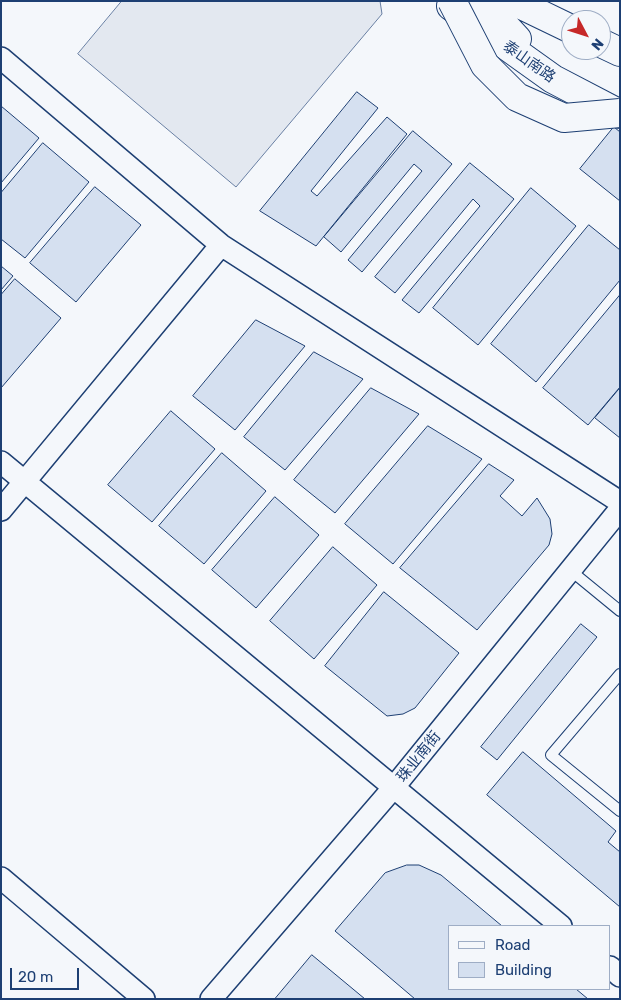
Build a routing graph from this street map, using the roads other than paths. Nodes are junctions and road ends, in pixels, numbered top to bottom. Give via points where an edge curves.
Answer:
1 (444, 1) edge
2 (452, 1) edge
3 (482, 1) edge
4 (513, 1) edge
5 (561, 24) edge
6 (1, 58) edge
7 (553, 79) junction
8 (620, 114) edge
9 (221, 245) junction
10 (1, 462) edge
11 (24, 481) junction
12 (620, 502) edge
13 (620, 509) edge
14 (1, 510) edge
15 (570, 570) junction
16 (620, 611) edge
17 (620, 674) edge
18 (394, 787) junction
19 (620, 811) edge
20 (1, 878) edge
21 (560, 925) edge
22 (144, 999) edge
23 (211, 999) edge

1 - 7 highway, 泰山南路
2 - 8 highway, bridge via 485,65 517,98 564,118
3 - 7 highway
4 - 5 highway
6 - 9 street
7 - 8 highway, 泰山南路
9 - 11 street
9 - 12 street
10 - 11 street
11 - 14 street
11 - 18 street
13 - 15 street, 珠业南街
15 - 16 lane
15 - 18 street, 珠业南街
17 - 19 lane via 551,754
18 - 21 street
18 - 23 street, 珠业南街
20 - 22 street

